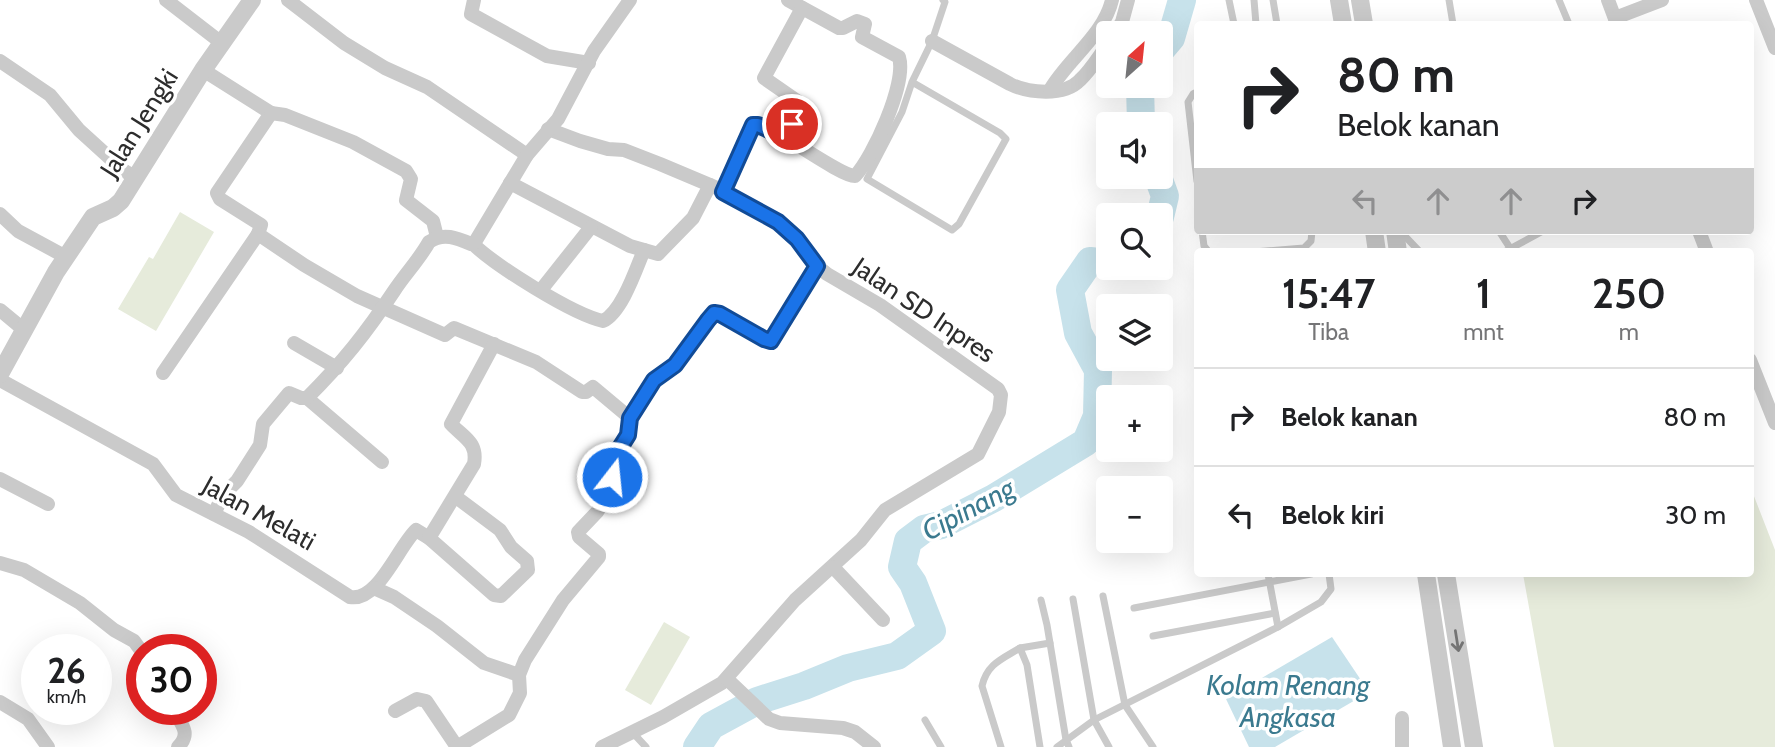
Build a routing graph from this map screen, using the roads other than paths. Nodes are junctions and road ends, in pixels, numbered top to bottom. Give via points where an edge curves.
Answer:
1 (166, 0) edge
2 (252, 0) edge
3 (288, 0) edge
4 (474, 0) edge
5 (630, 0) edge
6 (788, 0) edge
7 (943, 0) edge
8 (1112, 0) edge
9 (1128, 0) edge
10 (1229, 0) edge
11 (1254, 0) edge
12 (1273, 0) edge
13 (1339, 0) edge
14 (1360, 0) edge
15 (1449, 0) edge
16 (1559, 0) edge
17 (1608, 0) edge
18 (1662, 0) edge
19 (1756, 0) edge
20 (802, 8) junction
21 (1122, 21) edge
22 (1233, 21) edge
23 (1256, 21) edge
24 (1276, 21) edge
25 (1342, 21) edge
26 (1364, 21) edge
27 (1452, 21) edge
28 (1568, 21) edge
29 (1616, 21) edge
30 (932, 41) junction
31 (223, 44) junction
32 (1775, 48) edge
33 (1096, 60) edge
34 (0, 61) edge
35 (589, 63) junction
36 (203, 70) junction
37 (912, 82) junction
38 (1049, 90) junction
39 (1194, 93) edge
40 (271, 113) junction
41 (548, 129) junction
42 (785, 137) junction
43 (527, 155) junction
44 (1194, 155) edge
45 (136, 178) junction
46 (510, 183) junction
47 (716, 189) junction
48 (0, 214) edge
49 (591, 227) junction
50 (258, 234) junction
51 (1402, 235) edge
52 (1536, 235) edge
53 (437, 237) junction
54 (473, 244) junction
55 (1416, 248) edge
56 (1514, 248) edge
57 (644, 250) junction
58 (66, 257) junction
59 (817, 266) junction
60 (541, 290) junction
61 (383, 309) junction
62 (0, 310) edge
63 (23, 329) junction
64 (293, 343) dead end
65 (494, 344) junction
66 (338, 368) junction
67 (1754, 370) edge
68 (163, 373) dead end
69 (0, 374) edge
70 (0, 380) edge
71 (307, 398) junction
72 (630, 418) junction
73 (1775, 423) edge
74 (382, 462) dead end
75 (0, 479) edge
76 (456, 497) junction
77 (48, 504) dead end
78 (214, 514) junction
79 (429, 538) junction
80 (0, 563) edge
81 (833, 567) junction
82 (1269, 577) edge
83 (1297, 577) edge
84 (1329, 577) edge
85 (1426, 577) edge
86 (1447, 577) edge
87 (1270, 583) junction
88 (374, 588) junction
89 (1103, 596) dead end
90 (1073, 599) dead end
91 (1041, 600) dead end
92 (1134, 608) dead end
93 (1275, 613) junction
94 (883, 620) dead end
95 (1278, 627) junction
96 (1153, 636) dead end
97 (126, 637) edge
98 (1051, 643) junction
99 (1020, 648) junction
100 (519, 675) junction
101 (730, 682) junction
102 (0, 702) edge
103 (1125, 705) junction
104 (395, 711) dead end
105 (1402, 718) dead end
106 (925, 720) dead end
107 (1094, 720) junction
108 (181, 725) edge
109 (633, 733) junction
110 (181, 742) edge
111 (1068, 744) edge
112 (48, 747) edge
113 (457, 747) edge
114 (602, 747) edge
115 (646, 747) edge
116 (874, 747) edge
117 (941, 747) edge
118 (1001, 747) edge
119 (1040, 747) edge
120 (1057, 747) edge
121 (1109, 747) edge
122 (1153, 747) edge
123 (1402, 747) edge
124 (1452, 747) edge
125 (1474, 747) edge

1 - 31 street
2 - 31 street, Jalan Jengki
3 - 43 street via 344,43 427,87
4 - 35 street via 471,14 489,26 547,57
5 - 35 street
6 - 20 street
7 - 30 lane
8 - 38 street via 1101,24
9 - 21 street
10 - 22 lane
11 - 23 lane
12 - 24 lane
13 - 25 street
14 - 26 street
15 - 27 lane
16 - 28 lane
17 - 29 street
18 - 29 street
19 - 32 street
20 - 42 street via 764,78 803,107
20 - 42 street via 839,27 857,21 865,24 862,37 899,57 901,75 889,114 855,176 837,170
30 - 37 lane
30 - 38 street via 1021,90
31 - 36 street, Jalan Jengki
33 - 38 street via 1079,82
34 - 45 street via 50,95 79,130
35 - 41 street via 558,120
36 - 40 street
36 - 45 street, Jalan Jengki
37 - 37 lane via 1006,139 953,230 867,179 902,112
39 - 44 lane via 1188,102
40 - 50 street via 217,193 261,225
40 - 53 street via 353,142 406,171 411,179 406,200 433,221
41 - 43 street
41 - 47 street, Jalan SD Inpres via 624,150
42 - 47 street via 753,125
43 - 46 street
45 - 58 street, Jalan Jengki via 118,204 93,217
46 - 49 street
46 - 54 street
47 - 57 street via 667,247 658,254
47 - 59 street, Jalan SD Inpres via 778,222
48 - 58 street via 18,231
49 - 57 street
49 - 60 street
50 - 61 street
50 - 68 street
51 - 55 lane
52 - 56 lane
53 - 54 street
53 - 61 street
54 - 60 street
57 - 60 street via 620,302 603,321 587,317
58 - 63 street, Jalan Jengki
59 - 72 street via 773,340 714,313 675,365 654,380
59 - 81 street, Jalan SD Inpres via 946,350 1001,395 999,412 978,454 890,506
61 - 65 street via 443,335 454,328
61 - 66 street
62 - 63 street
63 - 69 street, Jalan Jengki
64 - 66 street
65 - 72 street via 536,362 582,392 595,388
65 - 76 street via 451,424 472,442 476,455
66 - 71 street
67 - 73 street
70 - 78 street, Jalan Melati via 153,464 176,495
71 - 74 street
71 - 78 street via 289,393 274,410 262,427 260,445
72 - 100 street via 628,435 611,462 610,493 578,532 599,556 563,600
75 - 77 street
76 - 79 street
76 - 79 street via 500,530 527,561 528,570 496,596
78 - 88 street, Jalan Melati via 343,593 356,598
79 - 88 street via 413,531
80 - 97 street via 24,570
81 - 94 street
81 - 101 street, Jalan SD Inpres via 784,611
82 - 87 lane
83 - 87 lane
84 - 95 lane via 1331,589 1324,600
85 - 124 street
86 -> 125 street
87 - 92 lane
87 - 93 lane
88 - 100 street via 437,626 484,663
89 - 103 lane
90 - 107 lane
91 - 98 lane
93 - 95 lane
93 - 96 lane
95 - 103 lane
98 - 99 lane
98 - 111 lane
99 - 118 lane via 994,663 982,686
99 - 119 lane
100 - 113 street via 520,693 509,715
101 - 109 street, Jalan SD Inpres
101 - 116 street via 763,714 780,723 855,732
102 - 112 street via 28,719
103 - 107 lane
103 - 122 lane
104 - 113 street via 417,699 426,701
105 - 123 street
106 - 117 lane
107 - 111 lane
107 - 121 lane
108 - 110 street via 185,732
109 - 114 street, Jalan SD Inpres
109 - 115 lane
111 - 120 lane

